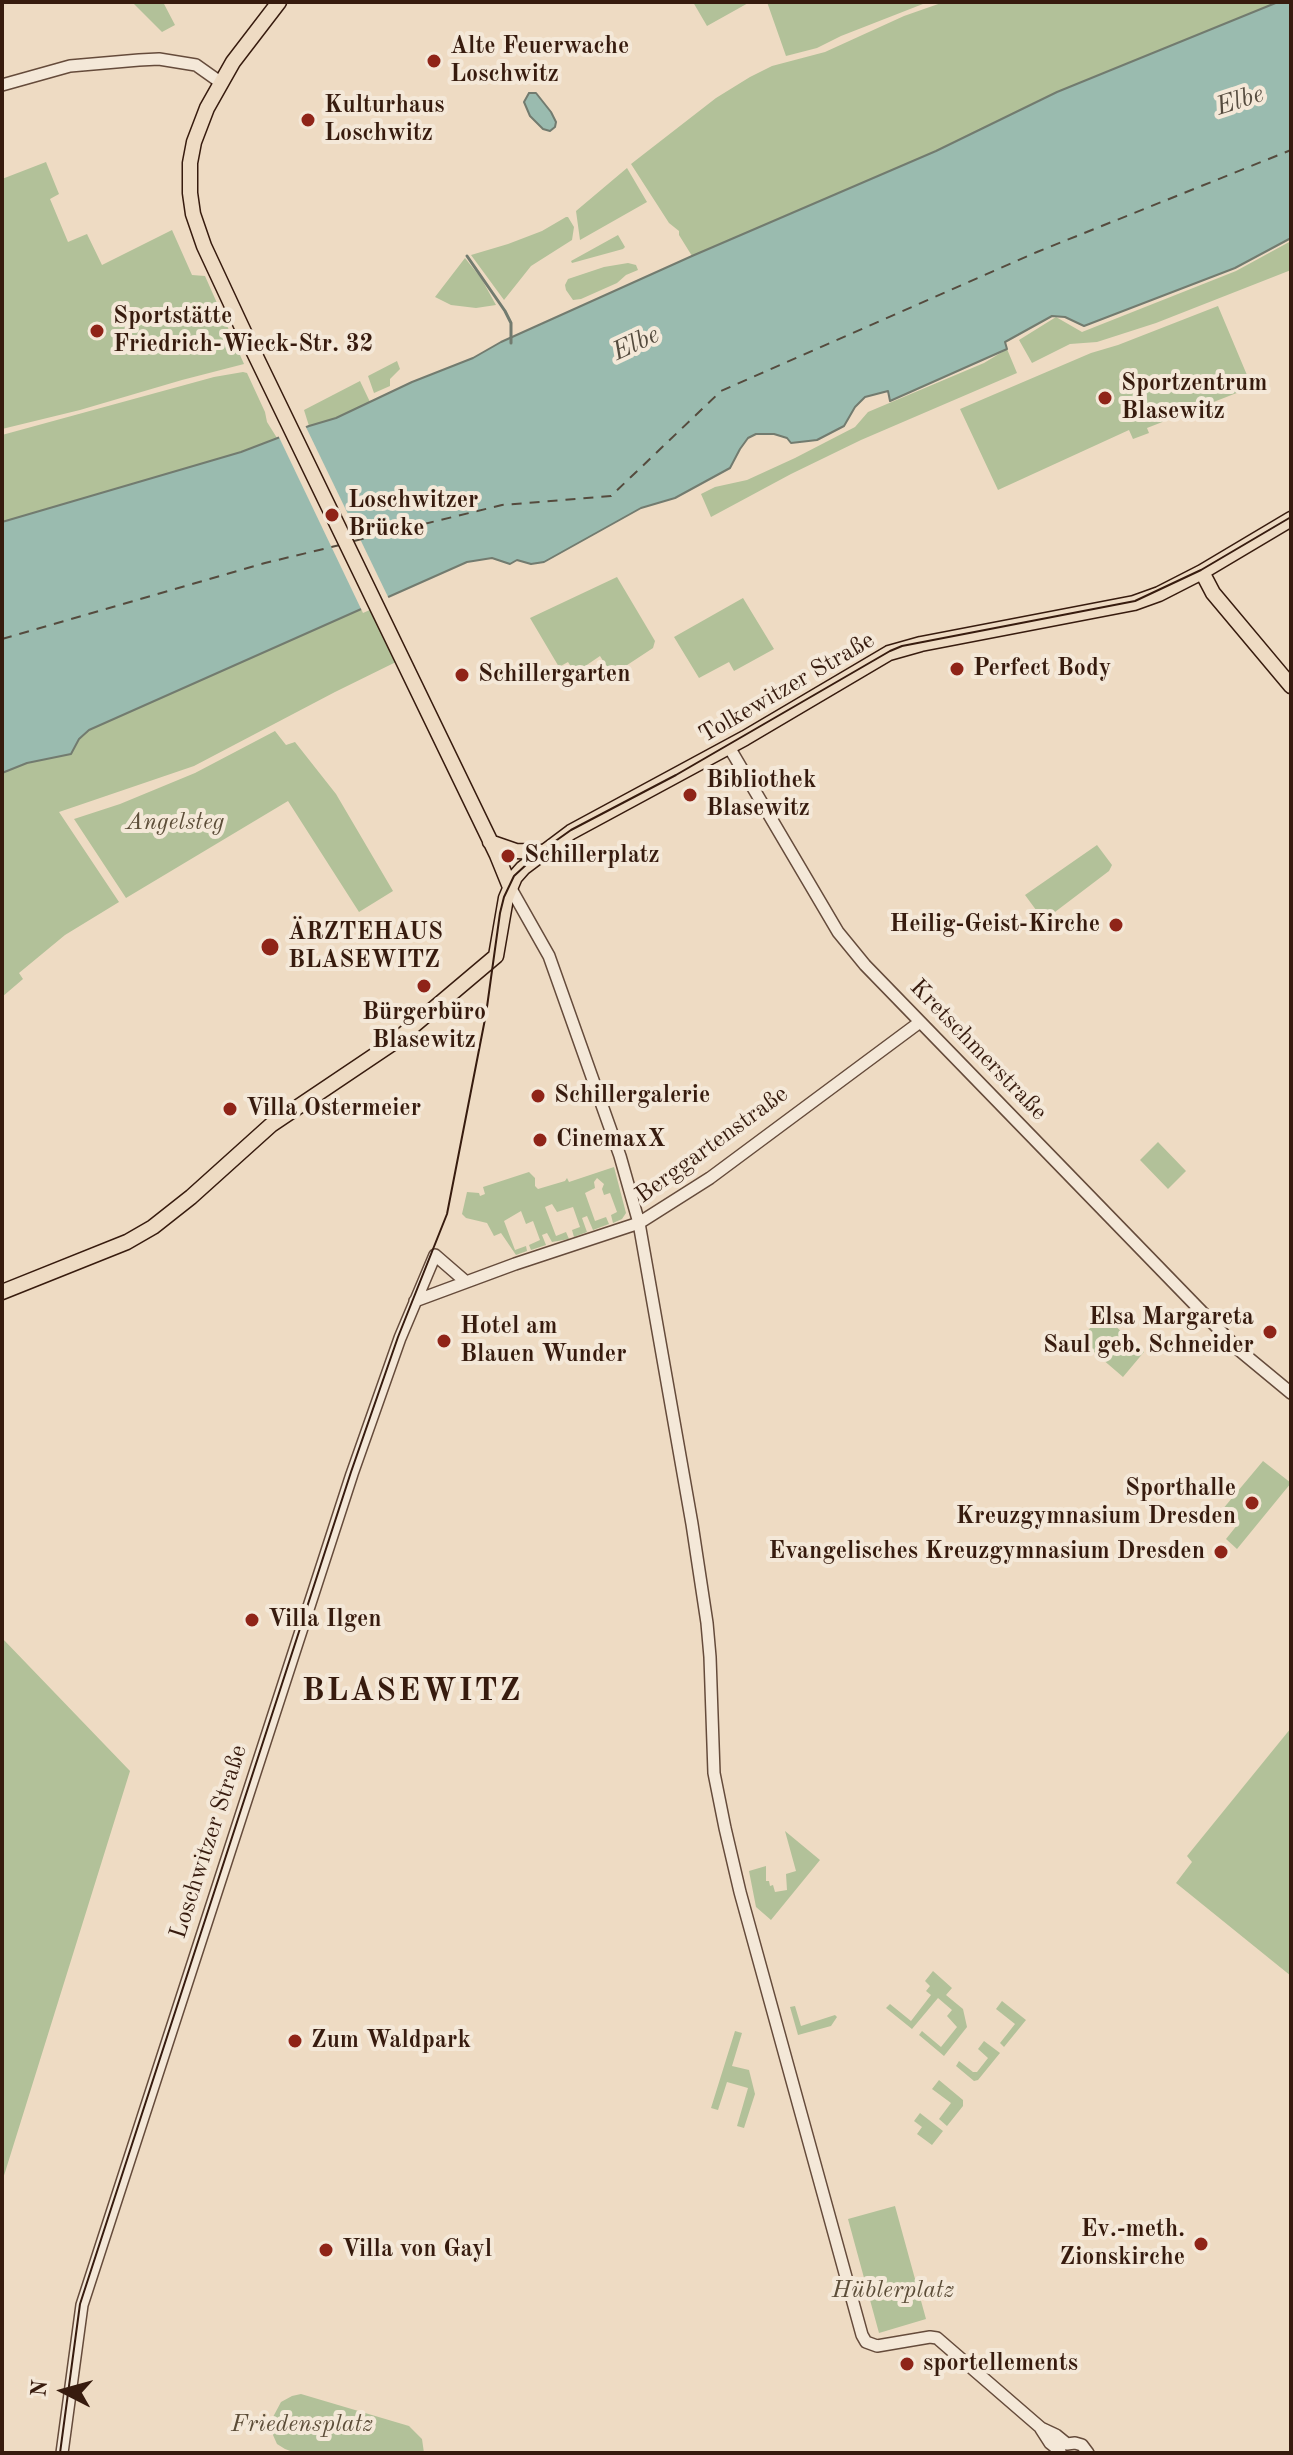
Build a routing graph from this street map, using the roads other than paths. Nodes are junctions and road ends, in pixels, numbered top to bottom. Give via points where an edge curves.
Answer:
1 (279, 2) edge
2 (220, 82) junction
3 (2, 85) edge
4 (1291, 519) edge
5 (1202, 572) junction
6 (1291, 686) edge
7 (729, 747) junction
8 (490, 842) junction
9 (544, 852) junction
10 (510, 887) junction
11 (920, 1022) junction
12 (639, 1223) junction
13 (465, 1281) junction
14 (2, 1292) edge
15 (415, 1301) junction
16 (1291, 1393) edge
17 (1062, 2449) edge
18 (62, 2453) edge
19 (1088, 2453) edge

1 - 2 main road
2 - 3 street via 196,65 159,59 70,66
2 - 8 main road via 194,142 189,172 199,232
4 - 5 main road, Tolkewitzer Straße
5 - 6 main road via 1213,593
5 - 7 main road, Tolkewitzer Straße via 1134,603 889,653
7 - 9 main road, Tolkewitzer Straße via 571,832
7 - 11 street, Kretschmerstraße via 838,932
8 - 9 main road via 516,851
8 - 10 main road
9 - 10 main road, Tolkewitzer Straße
10 - 12 street via 549,956
10 - 14 main road via 496,956 393,1043 271,1125 153,1227
11 - 12 street, Berggartenstraße via 710,1178
11 - 16 street, Kretschmerstraße via 1239,1350
12 - 13 street, Berggartenstraße
12 - 17 street via 707,1623 714,1773 725,1828 862,2335 872,2346 937,2338 1041,2428 1056,2435
13 - 15 street, Berggartenstraße
13 - 15 street, Loschwitzer Straße via 435,1255
15 - 18 street, Loschwitzer Straße via 352,1474 89,2280
17 - 19 street via 1078,2443

